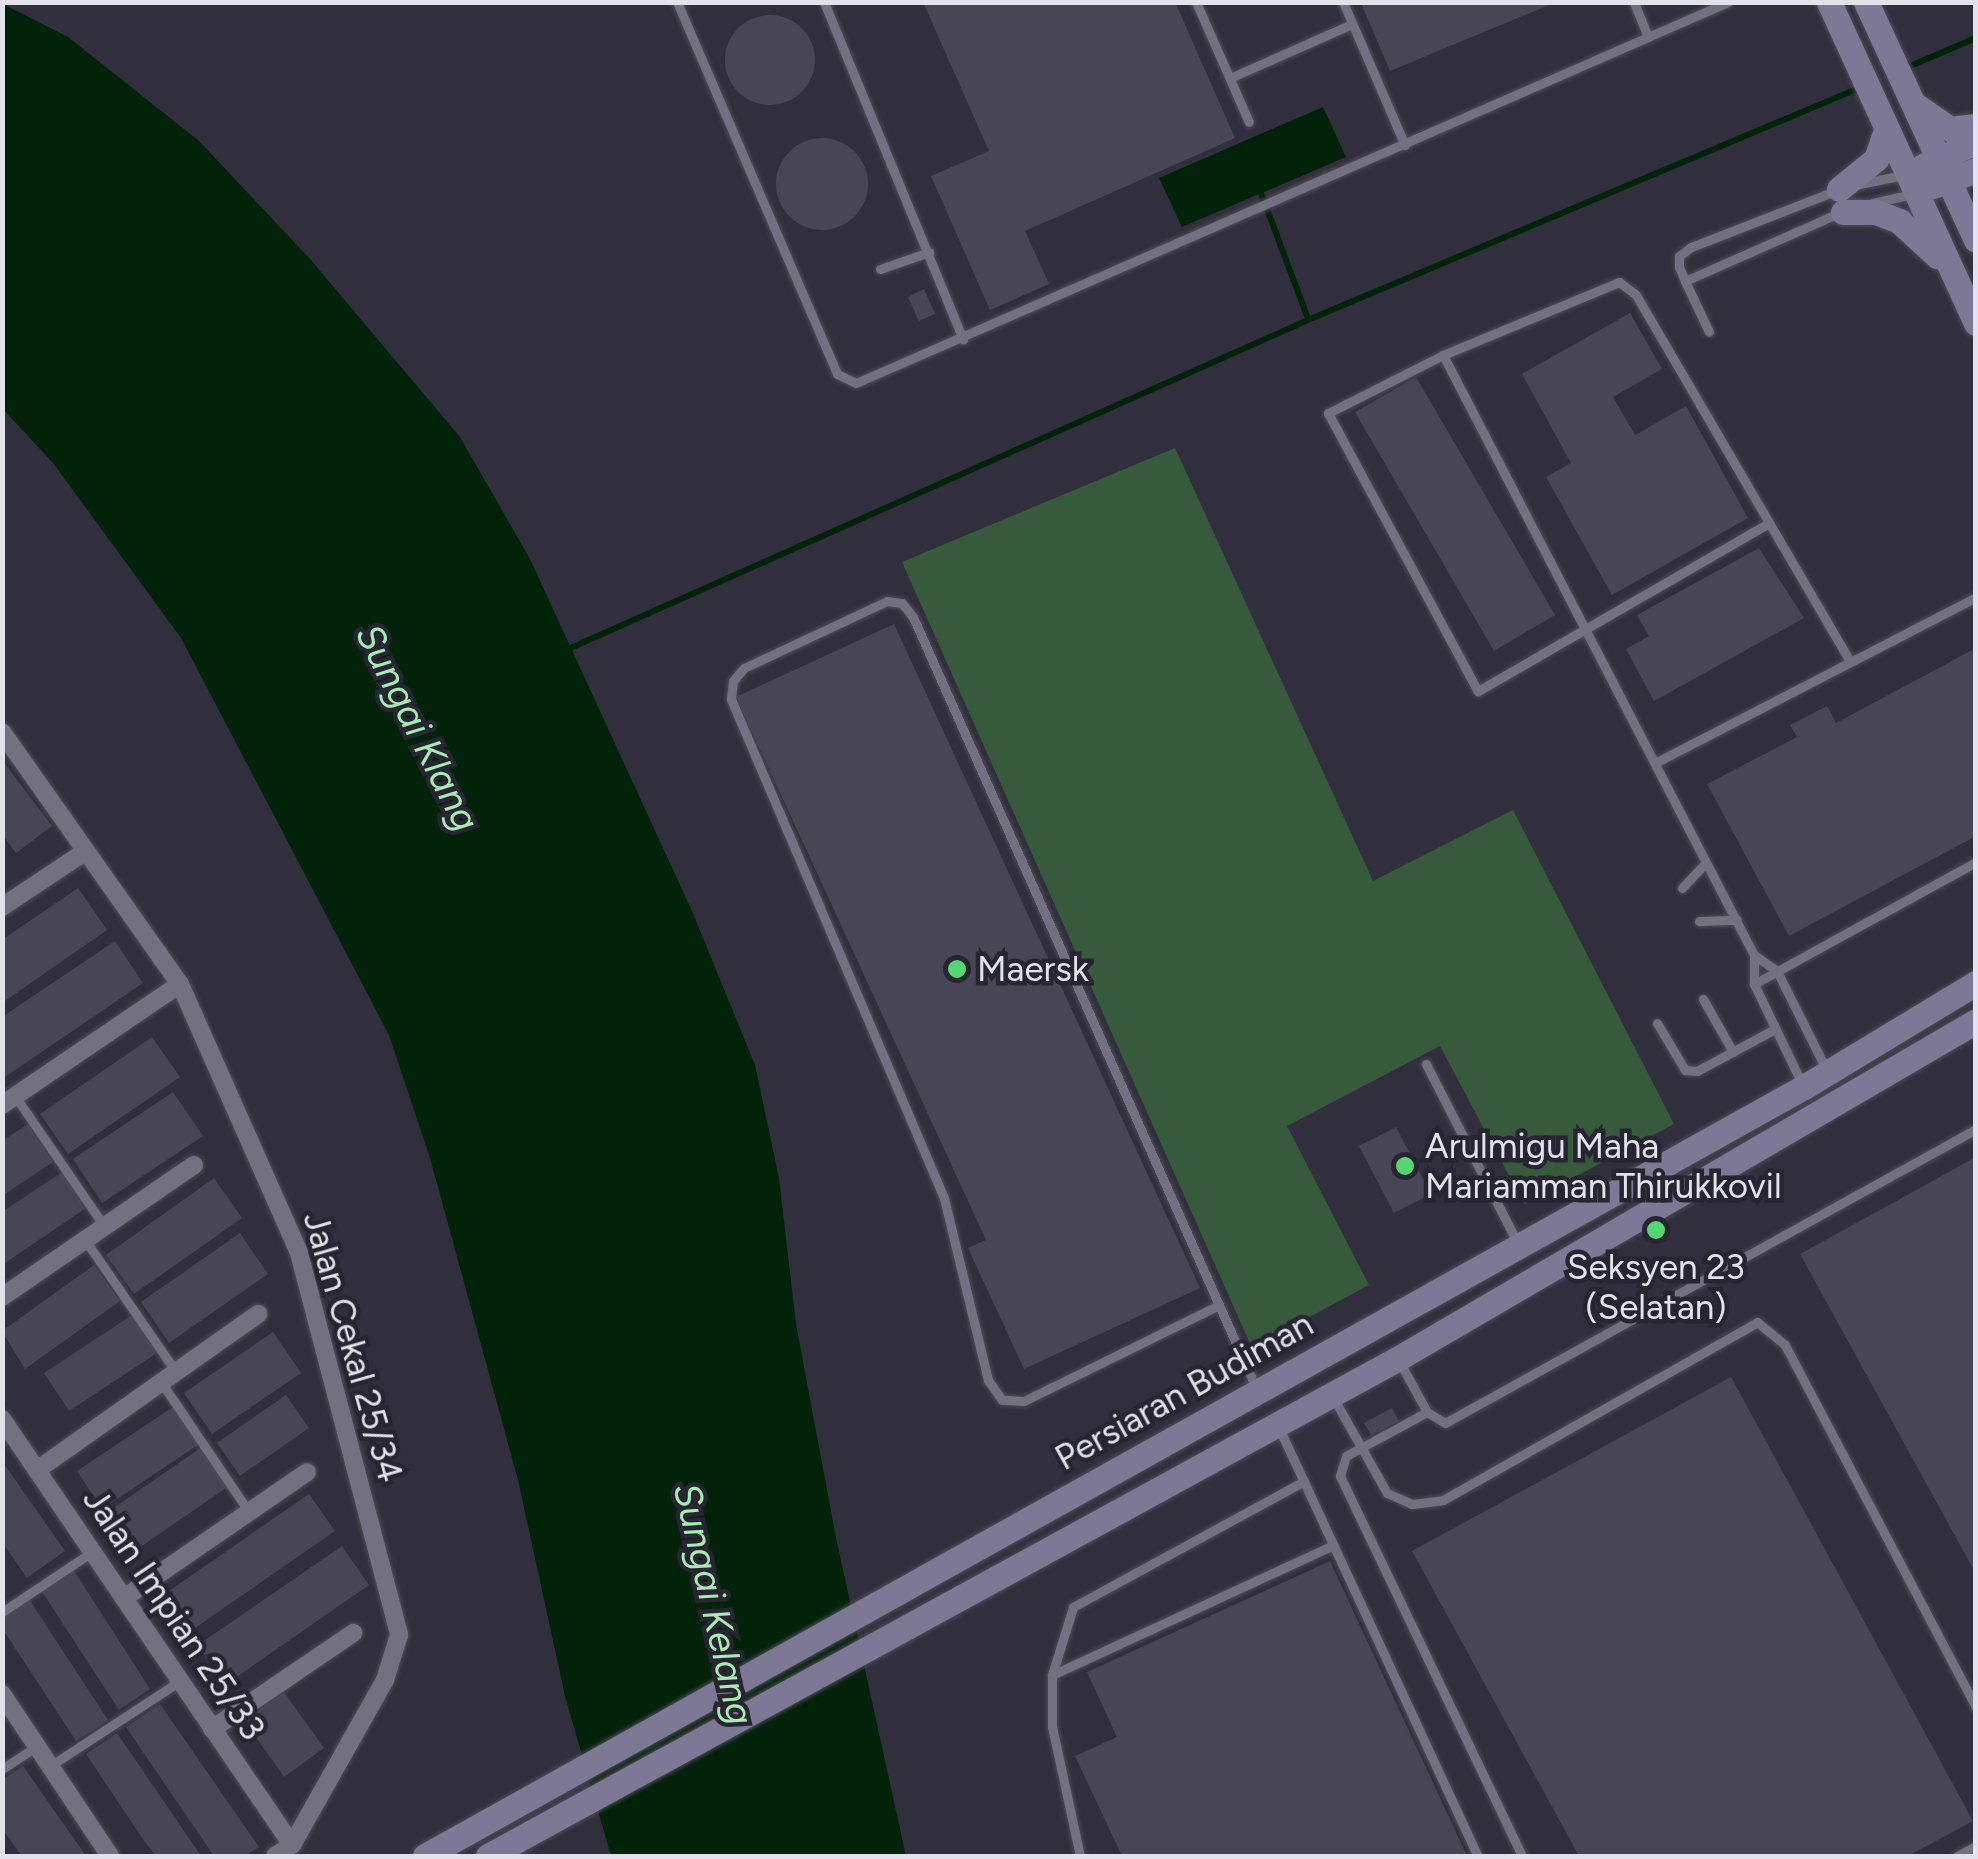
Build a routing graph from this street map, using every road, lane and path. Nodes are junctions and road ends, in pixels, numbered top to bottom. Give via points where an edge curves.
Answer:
1 (677, 2) edge
2 (824, 2) edge
3 (1196, 2) edge
4 (1343, 2) edge
5 (1634, 2) edge
6 (1728, 2) edge
7 (1830, 2) edge
8 (1866, 2) edge
9 (1352, 24) junction
10 (1648, 37) junction
11 (1230, 78) junction
12 (1907, 94) junction
13 (1882, 119) junction
14 (1248, 122) dead end
15 (1976, 126) edge
16 (1976, 142) edge
17 (1406, 144) junction
18 (1943, 170) junction
19 (1976, 170) edge
20 (1910, 184) junction
21 (1841, 200) junction
22 (1976, 240) edge
23 (929, 252) junction
24 (1948, 266) junction
25 (880, 269) dead end
26 (1685, 281) junction
27 (1976, 323) edge
28 (1709, 332) dead end
29 (963, 340) junction
30 (1443, 355) junction
31 (1767, 524) junction
32 (1976, 596) edge
33 (1587, 632) junction
34 (1849, 660) junction
35 (2, 732) edge
36 (1656, 763) junction
37 (86, 851) junction
38 (1706, 862) junction
39 (1976, 862) edge
40 (1682, 888) dead end
41 (2, 906) edge
42 (1737, 920) junction
43 (1699, 921) dead end
44 (1754, 955) junction
45 (1777, 971) junction
46 (180, 984) junction
47 (1754, 984) junction
48 (1976, 984) edge
49 (1703, 999) dead end
50 (1976, 1021) edge
51 (1657, 1023) dead end
52 (1776, 1029) junction
53 (1733, 1052) junction
54 (1426, 1064) dead end
55 (1828, 1074) junction
56 (1804, 1087) junction
57 (9, 1100) edge
58 (1976, 1128) edge
59 (194, 1165) dead end
60 (105, 1226) junction
61 (84, 1240) junction
62 (1520, 1246) junction
63 (2, 1298) edge
64 (1216, 1308) junction
65 (258, 1314) dead end
66 (1398, 1359) junction
67 (169, 1377) junction
68 (1256, 1388) junction
69 (1332, 1395) junction
70 (1427, 1412) junction
71 (2, 1419) edge
72 (1278, 1425) junction
73 (1361, 1447) junction
74 (37, 1470) junction
75 (308, 1472) dead end
76 (1304, 1482) junction
77 (249, 1512) junction
78 (1333, 1544) junction
79 (92, 1552) junction
80 (124, 1598) junction
81 (2, 1612) edge
82 (352, 1633) dead end
83 (1052, 1675) junction
84 (180, 1681) junction
85 (2, 1694) edge
86 (1976, 1706) edge
87 (212, 1730) junction
88 (37, 1746) junction
89 (50, 1766) junction
90 (2, 1769) edge
91 (292, 1845) junction
92 (1976, 1846) edge
93 (110, 1856) edge
94 (275, 1856) edge
95 (425, 1856) edge
96 (488, 1856) edge
97 (1080, 1856) edge
98 (1478, 1856) edge
99 (1522, 1856) edge
100 (1957, 1856) edge

1 - 29 lane via 837,374 856,383
2 - 23 lane
3 - 11 lane
4 - 9 lane
5 - 10 lane
6 - 10 lane
7 - 13 main road
8 - 12 main road
9 - 11 lane
9 - 17 lane
10 - 17 lane
11 - 14 lane
12 - 15 main road via 1950,129
12 - 18 main road
13 - 20 main road
13 - 21 main road via 1876,160
16 - 18 main road
17 - 29 lane
18 - 19 main road
18 - 20 main road
18 - 22 main road
20 - 21 lane
20 - 21 lane
20 - 24 main road
21 - 24 main road via 1899,221
21 - 26 lane
21 - 26 lane via 1691,247 1679,256
23 - 25 lane
23 - 29 lane
24 - 27 main road
26 - 28 lane
30 - 31 lane via 1618,282 1636,294
30 - 33 lane
30 - 33 lane via 1328,413 1478,691
31 - 33 lane
31 - 34 lane
32 - 34 lane
33 - 36 lane
34 - 36 lane
35 - 37 street, Jalan Cekal 25/34
36 - 38 lane
37 - 41 street
37 - 46 street, Jalan Cekal 25/34
38 - 40 lane
38 - 42 lane
39 - 45 lane
42 - 43 lane
42 - 44 lane
44 - 45 lane
44 - 47 lane
45 - 47 lane
45 - 55 lane
46 - 57 street
46 - 91 street, Jalan Cekal 25/34 via 299,1253 399,1635 385,1680
47 - 52 lane
48 - 55 main road, Persiaran Budiman
49 - 53 lane
50 - 66 main road, Persiaran Budiman
51 - 53 lane via 1685,1070
52 - 53 lane
52 - 56 lane
54 - 62 lane
55 - 56 main road, Persiaran Budiman
56 - 62 main road, Persiaran Budiman
57 - 60 lane
58 - 70 lane via 1445,1422
59 - 60 street
60 - 61 street
61 - 63 street
61 - 67 lane
62 - 68 main road, Persiaran Budiman
64 - 64 lane via 902,602 887,601 744,668 732,682 731,699 944,1198 988,1380 1002,1400 1024,1401
64 - 68 lane
65 - 67 street
66 - 69 main road, Persiaran Budiman
66 - 70 lane
67 - 74 street
67 - 77 lane
68 - 95 main road, Persiaran Budiman via 929,1578
69 - 72 main road, Persiaran Budiman
69 - 73 lane
70 - 73 lane
71 - 74 street, Jalan Impian 25/33
72 - 76 lane
72 - 96 main road, Persiaran Budiman
73 - 86 lane via 1387,1493 1412,1504 1443,1500 1758,1322 1786,1344
73 - 99 lane via 1346,1456 1340,1476
74 - 79 street, Jalan Impian 25/33
75 - 77 street
76 - 78 lane
76 - 83 lane via 1073,1607
77 - 80 street
78 - 83 lane
78 - 98 lane
79 - 80 street, Jalan Impian 25/33
79 - 81 lane
80 - 84 street, Jalan Impian 25/33
82 - 87 street
83 - 97 lane via 1052,1726
84 - 87 street, Jalan Impian 25/33
84 - 89 lane
85 - 88 street
87 - 91 street, Jalan Impian 25/33
88 - 89 street
88 - 90 lane
89 - 93 street
91 - 94 street
92 - 100 lane

